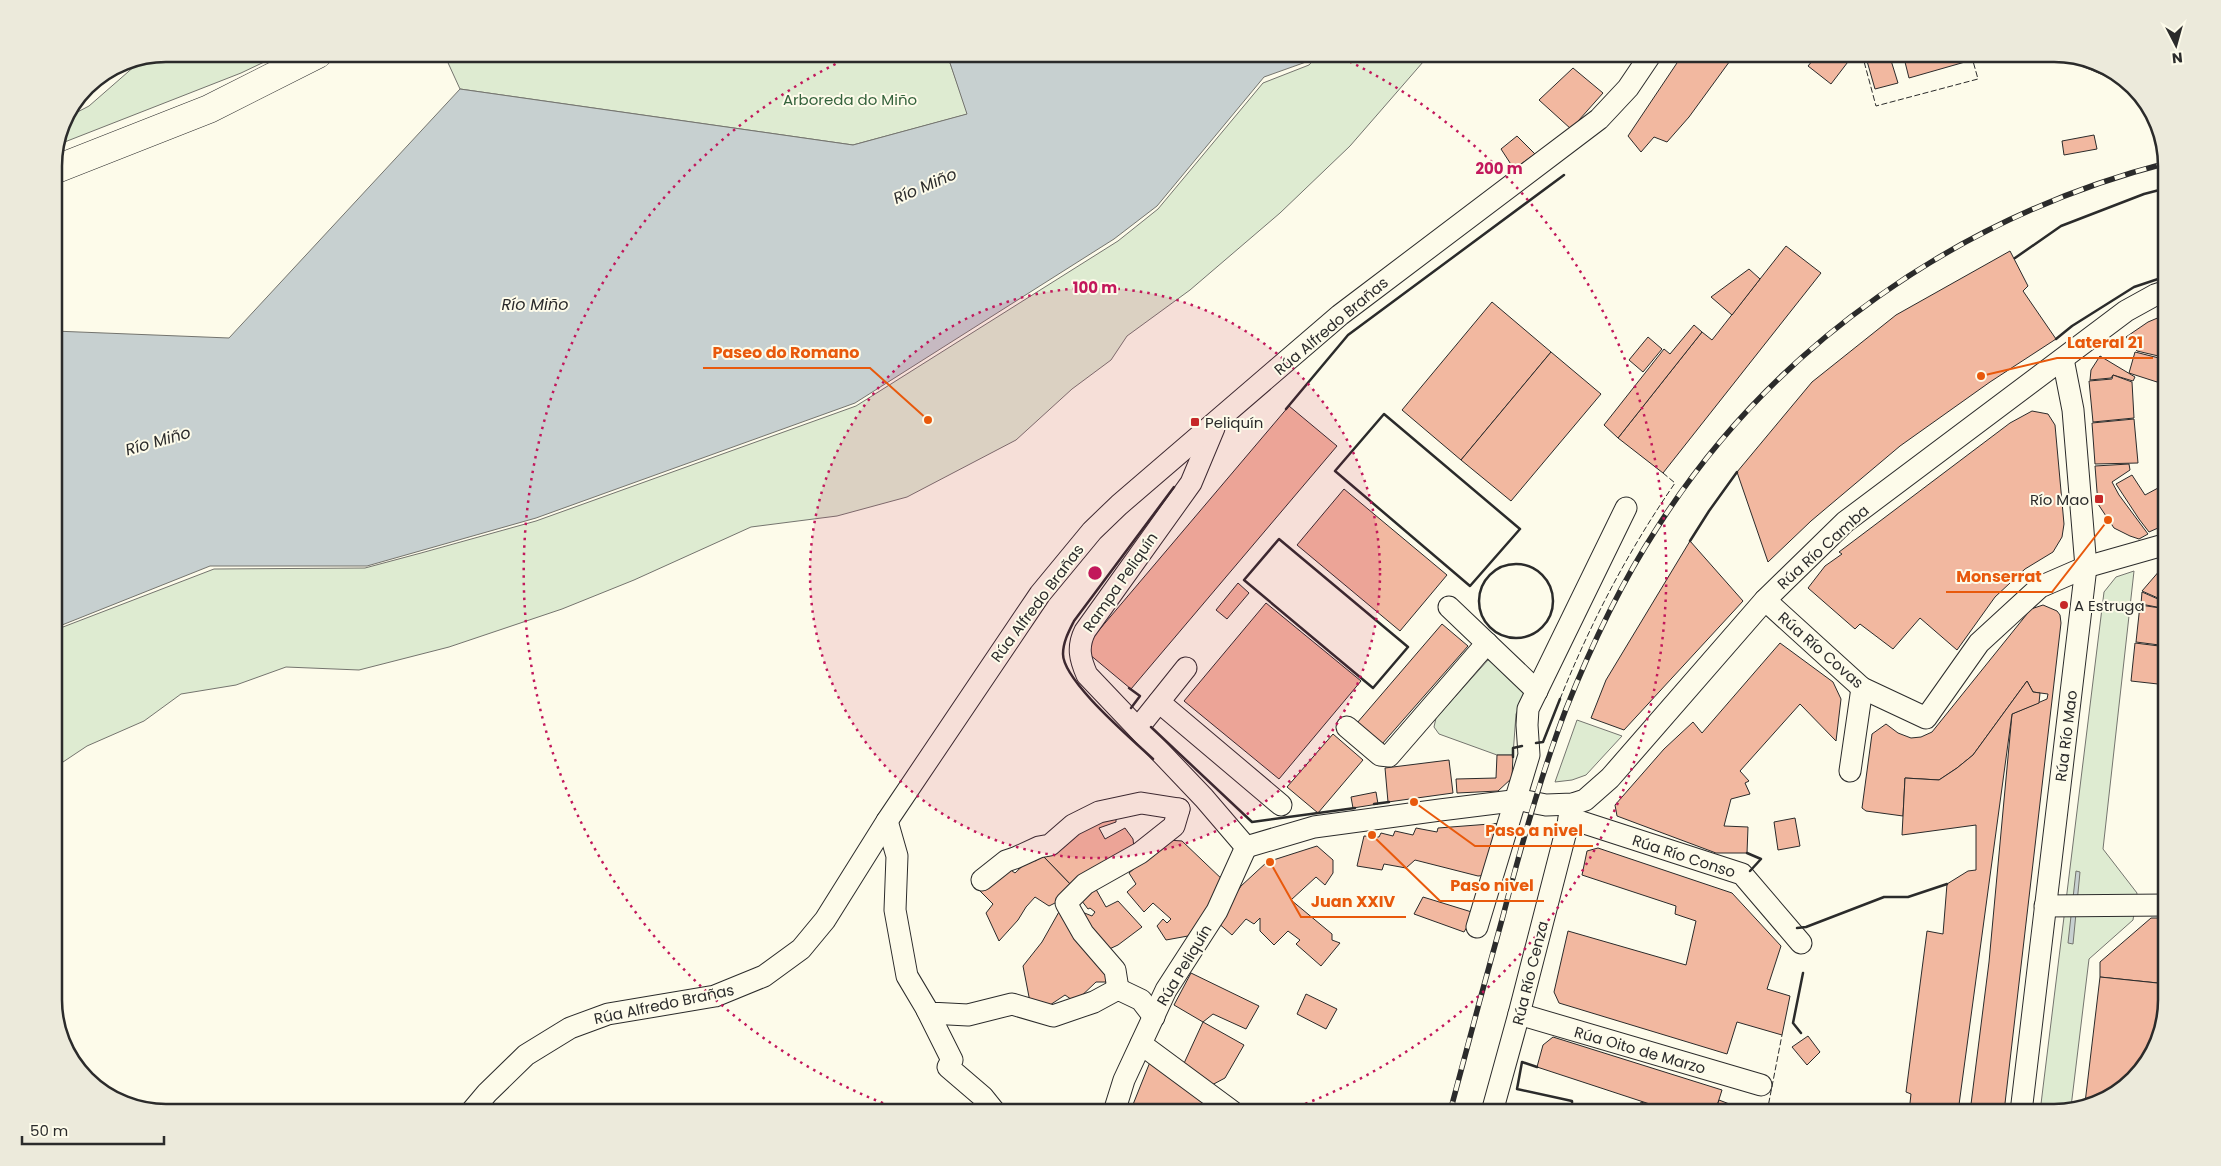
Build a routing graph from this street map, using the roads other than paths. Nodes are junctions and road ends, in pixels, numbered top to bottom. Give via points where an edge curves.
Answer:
1 (302, 62) edge
2 (1646, 62) edge
3 (63, 166) edge
4 (2158, 294) edge
5 (2063, 359) junction
6 (1216, 423) junction
7 (1626, 508) dead end
8 (2158, 547) edge
9 (2086, 567) junction
10 (1765, 600) junction
11 (1449, 607) dead end
12 (1487, 643) junction
13 (1186, 668) dead end
14 (1862, 688) junction
15 (1537, 691) junction
16 (1159, 702) junction
17 (1347, 727) dead end
18 (1138, 728) junction
19 (1850, 772) dead end
20 (1204, 798) junction
21 (1524, 801) junction
22 (1281, 805) dead end
23 (1179, 809) junction
24 (1571, 811) junction
25 (886, 821) junction
26 (1246, 847) junction
27 (982, 880) dead end
28 (2158, 905) edge
29 (2045, 906) junction
30 (1477, 927) dead end
31 (1801, 943) dead end
32 (1118, 989) junction
33 (927, 1010) junction
34 (1519, 1014) junction
35 (1154, 1017) junction
36 (1141, 1044) junction
37 (1760, 1085) dead end
38 (478, 1104) edge
39 (989, 1104) edge
40 (1116, 1104) edge
41 (1222, 1104) edge
42 (1494, 1104) edge
43 (2022, 1104) edge

1 - 3 highway via 209,109
2 - 6 street, Rúa Alfredo Brañas via 1628,88 1599,119 1340,315
4 - 5 street, Rúa Río Camba via 2126,311
5 - 9 street, Rúa Río Mao via 2073,410
5 - 10 street, Rúa Río Camba via 1845,522
6 - 18 street, Rampa Peliquín via 1191,483 1080,640 1079,653 1087,675
6 - 25 street, Rúa Alfredo Brañas via 1119,505 1063,564
7 - 15 street
8 - 9 street, Rúa Río Covas
9 - 14 street, Rúa Río Covas via 2040,587 1979,642 1926,718
9 - 29 street, Rúa Río Mao
10 - 14 street, Rúa Río Covas
10 - 24 street, Rúa Río Camba via 1610,778
11 - 12 street
12 - 15 street
12 - 17 street via 1389,756 1380,755
13 - 16 street
14 - 19 street
15 - 21 street via 1528,709 1526,724 1529,754
16 - 18 street
16 - 22 street
18 - 20 street, Rampa Peliquín
20 - 23 street
20 - 26 street, Rampa Peliquín
21 - 24 street, Rúa Río Camba
21 - 26 street, Rúa Río Camba via 1314,827
21 - 30 street
23 - 27 street via 1141,803 1099,812 1072,824 1050,845 1039,846 1006,861
23 - 32 street via 1174,826 1140,852 1085,884 1066,903 1083,933 1114,970
24 - 31 street, Rúa Río Conso via 1742,874
24 - 34 street, Rúa Río Cenza
25 - 33 street via 897,856 895,910 906,976
25 - 38 street, Rúa Alfredo Brañas via 825,920 785,962 764,976 715,996 608,1014 570,1028 526,1055
26 - 35 street, Rúa Peliquín via 1217,911 1166,990
28 - 29 street
29 - 43 street, Rúa Río Mao
32 - 33 street via 1094,1002 1053,1016 1012,1004 968,1015 929,1013
32 - 35 street via 1141,1000
33 - 39 street via 952,1060 948,1066
34 - 37 street, Rúa Oito de Marzo
34 - 42 street, Rúa Río Cenza
35 - 36 street, Rúa Peliquín
36 - 40 street, Rúa Peliquín
36 - 41 street

